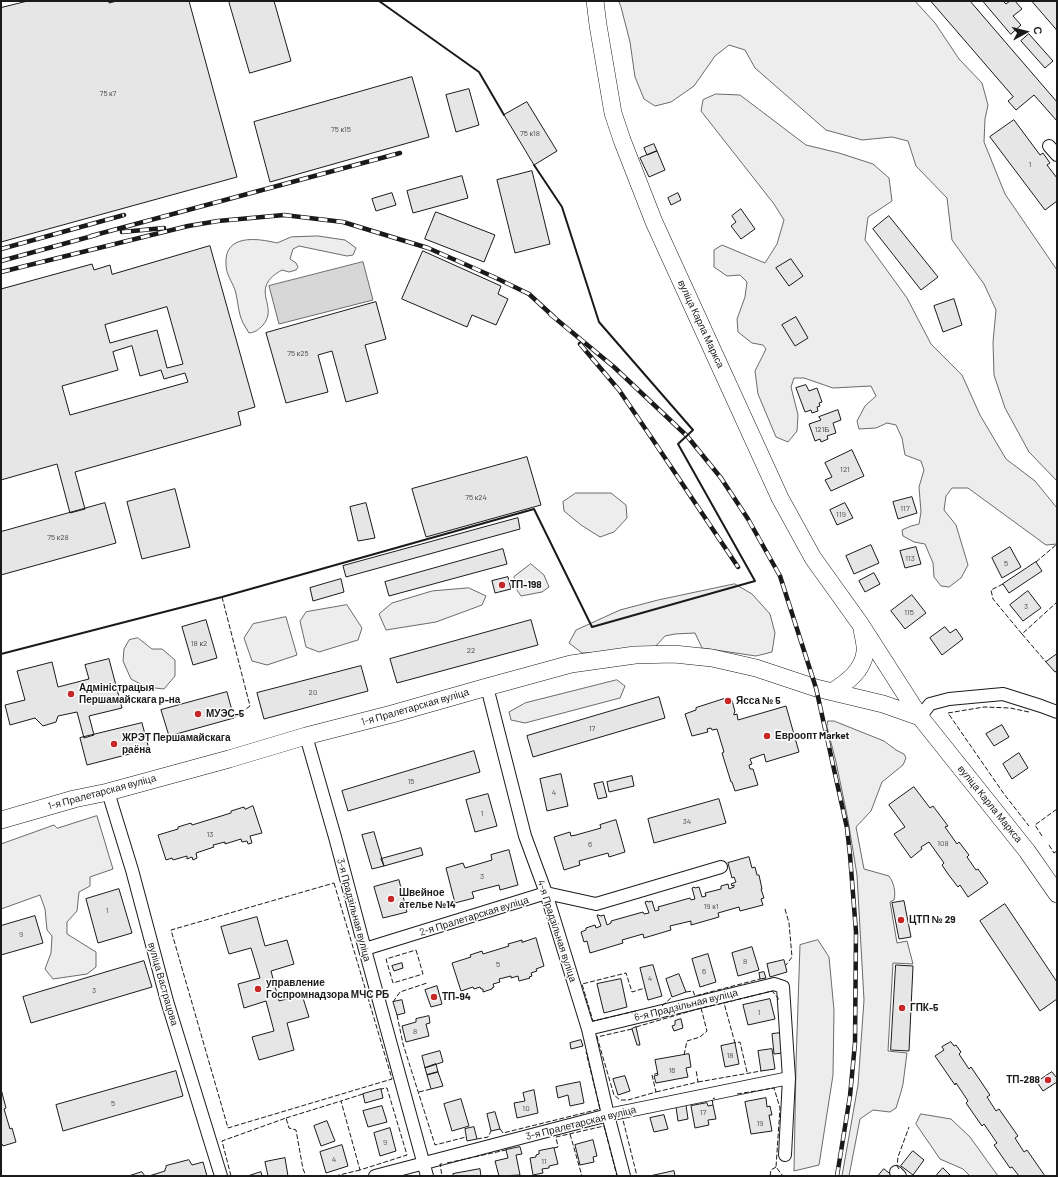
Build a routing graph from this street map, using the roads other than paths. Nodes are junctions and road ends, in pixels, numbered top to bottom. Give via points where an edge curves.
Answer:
1 (595, 1) edge
2 (861, 625) junction
3 (487, 687) junction
4 (832, 692) junction
5 (1057, 712) edge
6 (920, 717) junction
7 (306, 736) junction
8 (108, 792) junction
9 (1, 820) edge
10 (721, 867) dead end
11 (546, 893) junction
12 (1057, 894) edge
13 (365, 949) junction
14 (588, 1029) junction
15 (789, 1078) junction
16 (608, 1115) junction
17 (785, 1155) dead end
18 (424, 1162) junction
19 (221, 1176) edge
20 (375, 1176) edge
21 (427, 1176) edge
22 (624, 1176) edge

1 - 2 main road, вуліца Карла Маркса via 613,113 654,222 780,498 813,558
2 - 4 main road, вуліца Карла Маркса via 865,651 860,668
2 - 6 main road, вуліца Карла Маркса
3 - 4 main road, 1-я Пралетарская вуліца via 571,664 659,654 712,658 756,668
3 - 7 main road, 1-я Пралетарская вуліца
3 - 11 street, 4-я Прадзільная вуліца via 525,836
4 - 6 main road via 883,704
5 - 6 street via 1003,694 949,699 930,704
6 - 12 main road, вуліца Карла Маркса via 1027,851
7 - 8 main road, 1-я Пралетарская вуліца
7 - 13 street, 3-я Прадзільная вуліца
8 - 9 main road, 1-я Пралетарская вуліца
8 - 19 street, вуліца Вастрацова via 167,1001
10 - 11 street, 2-я Пралетарская вуліца via 596,904
11 - 13 street, 2-я Пралетарская вуліца
11 - 14 street, 4-я Прадзільная вуліца
13 - 18 street, 3-я Прадзільная вуліца
14 - 15 street, 6-я Прадзільная вуліца via 774,984 783,987
14 - 16 street, 4-я Прадзільная вуліца
15 - 16 street, 3-я Пралетарская вуліца
15 - 17 street
16 - 18 street, 3-я Пралетарская вуліца
16 - 22 street, 4-я Прадзільная вуліца
18 - 20 street, 3-я Пралетарская вуліца
18 - 21 street, 3-я Прадзільная вуліца

